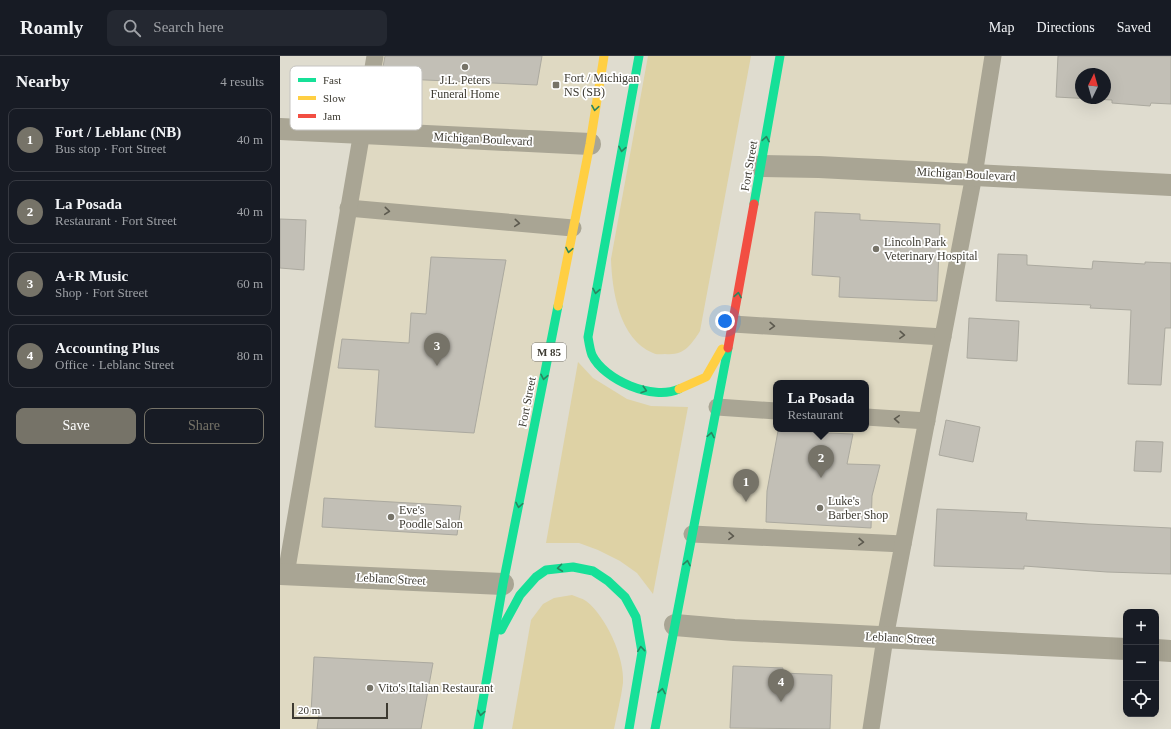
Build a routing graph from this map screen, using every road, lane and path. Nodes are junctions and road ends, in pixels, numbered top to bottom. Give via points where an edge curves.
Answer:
1 (375, 56) edge
2 (604, 56) edge
3 (638, 56) edge
4 (780, 56) edge
5 (993, 56) edge
6 (373, 66) edge
7 (280, 129) edge
8 (290, 129) edge
9 (300, 130) edge
10 (362, 130) edge
11 (361, 133) junction
12 (590, 144) junction
13 (761, 166) junction
14 (974, 175) junction
15 (1171, 184) edge
16 (348, 208) junction
17 (573, 228) junction
18 (732, 328) junction
19 (943, 337) junction
20 (717, 407) junction
21 (773, 411) edge
22 (869, 417) edge
23 (927, 421) junction
24 (692, 534) junction
25 (903, 544) junction
26 (283, 574) edge
27 (503, 584) junction
28 (675, 625) junction
29 (886, 638) junction
30 (492, 647) junction
31 (1123, 649) edge
32 (1159, 650) edge
33 (1171, 651) edge
34 (478, 729) edge
35 (629, 729) edge
36 (655, 729) edge
37 (871, 729) edge

1 - 6 lane
2 -> 12 main road, Fort Street / M 85
3 -> 18 main road via 588,337 592,355 604,371 621,381 647,392 673,392 706,377
13 -> 4 main road, Fort Street
5 - 14 lane
7 - 8 street, Michigan Boulevard
9 - 11 street, Michigan Boulevard
10 - 11 lane
11 - 12 street, Michigan Boulevard
11 - 16 lane
12 - 17 main road, Fort Street / M 85
13 - 14 street, Michigan Boulevard
18 -> 13 main road, Fort Street
14 - 15 street, Michigan Boulevard
14 - 19 lane
16 -> 17 lane
16 - 26 lane
17 -> 27 main road, Fort Street / M 85
18 -> 19 lane
18 - 20 main road, Fort Street
19 - 23 lane
20 - 21 lane
24 -> 20 main road, Fort Street
23 -> 22 lane
23 - 25 lane
24 -> 25 lane
28 -> 24 main road, Fort Street
25 - 29 lane
26 - 27 street, Leblanc Street
27 - 30 main road, Fort Street / M 85
28 - 29 street, Leblanc Street
36 -> 28 main road, Fort Street
29 - 31 street, Leblanc Street
29 - 37 lane
30 -> 34 main road, Fort Street / M 85
35 -> 30 main road via 642,652 636,617 625,597 593,571 573,567 546,570 536,577 520,595
32 - 33 street

